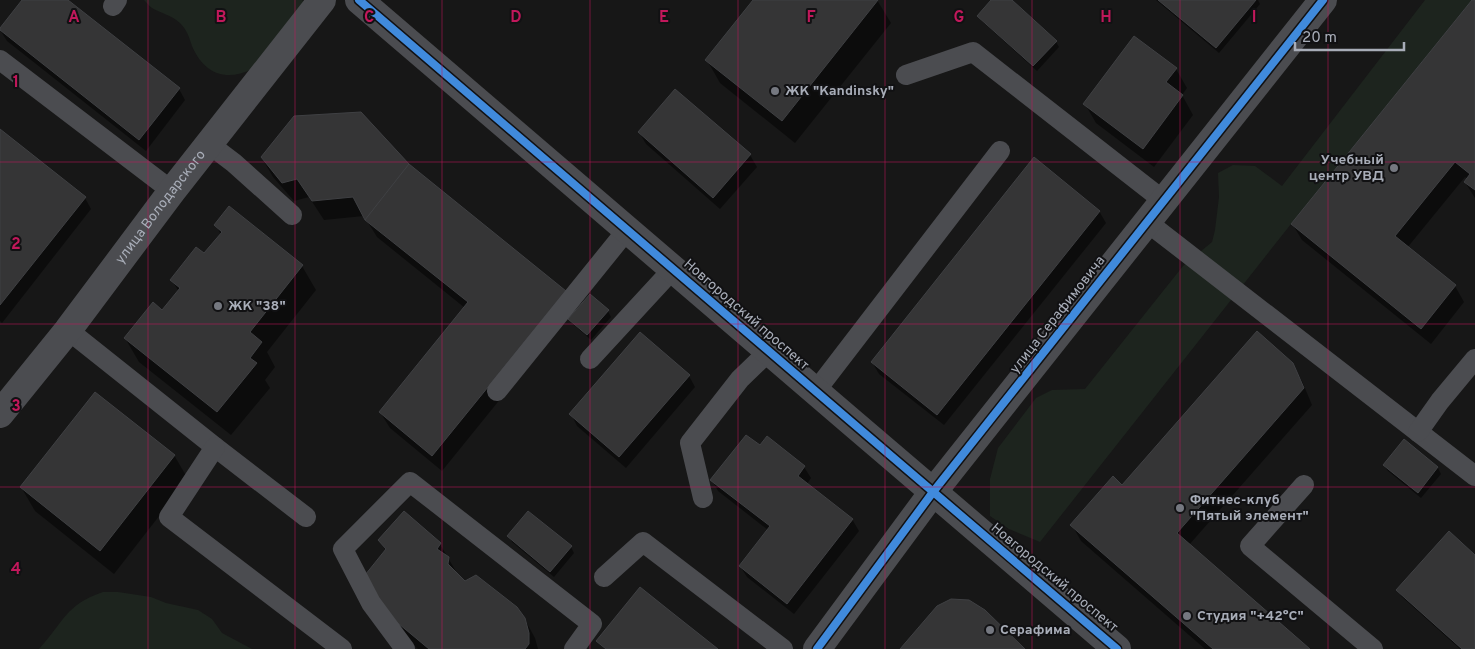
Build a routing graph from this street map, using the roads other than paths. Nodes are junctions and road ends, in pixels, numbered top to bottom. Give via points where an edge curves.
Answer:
1 (322, 0) edge
2 (359, 0) edge
3 (1323, 0) edge
4 (0, 60) edge
5 (906, 75) dead end
6 (209, 144) junction
7 (1000, 151) dead end
8 (172, 191) junction
9 (1164, 201) junction
10 (292, 215) dead end
11 (1147, 222) junction
12 (627, 230) junction
13 (673, 268) junction
14 (68, 330) junction
15 (768, 352) junction
16 (590, 359) dead end
17 (1475, 359) edge
18 (497, 391) dead end
19 (815, 392) junction
20 (0, 414) edge
21 (1418, 432) junction
22 (215, 447) junction
23 (1475, 476) edge
24 (1304, 485) dead end
25 (933, 492) junction
26 (703, 498) dead end
27 (306, 517) dead end
28 (604, 576) dead end
29 (342, 649) edge
30 (405, 649) edge
31 (574, 649) edge
32 (782, 649) edge
33 (817, 649) edge
34 (1117, 649) edge
35 (1373, 649) edge

1 - 6 street, улица Володарского
2 - 12 street, Новгородский проспект
3 - 9 street, улица Серафимовича
4 - 8 lane
5 - 9 lane via 973,52
6 - 8 street, улица Володарского
6 - 10 lane
7 - 19 lane
8 - 14 street, улица Володарского
9 - 11 street, улица Серафимовича
11 - 21 lane
11 - 25 street, улица Серафимовича
12 - 13 street, Новгородский проспект
12 - 18 lane
13 - 15 street, Новгородский проспект
13 - 16 lane
14 - 20 street, улица Володарского
14 - 22 lane
15 - 19 street, Новгородский проспект
15 - 26 lane via 740,379 690,443
17 - 21 lane
19 - 25 street, Новгородский проспект
21 - 23 lane
22 - 27 lane
22 - 29 lane via 169,517
24 - 35 lane via 1250,546
25 - 33 street, улица Серафимовича
25 - 34 street, Новгородский проспект
28 - 32 lane via 643,542
30 - 31 lane via 371,603 343,549 410,482 592,624

